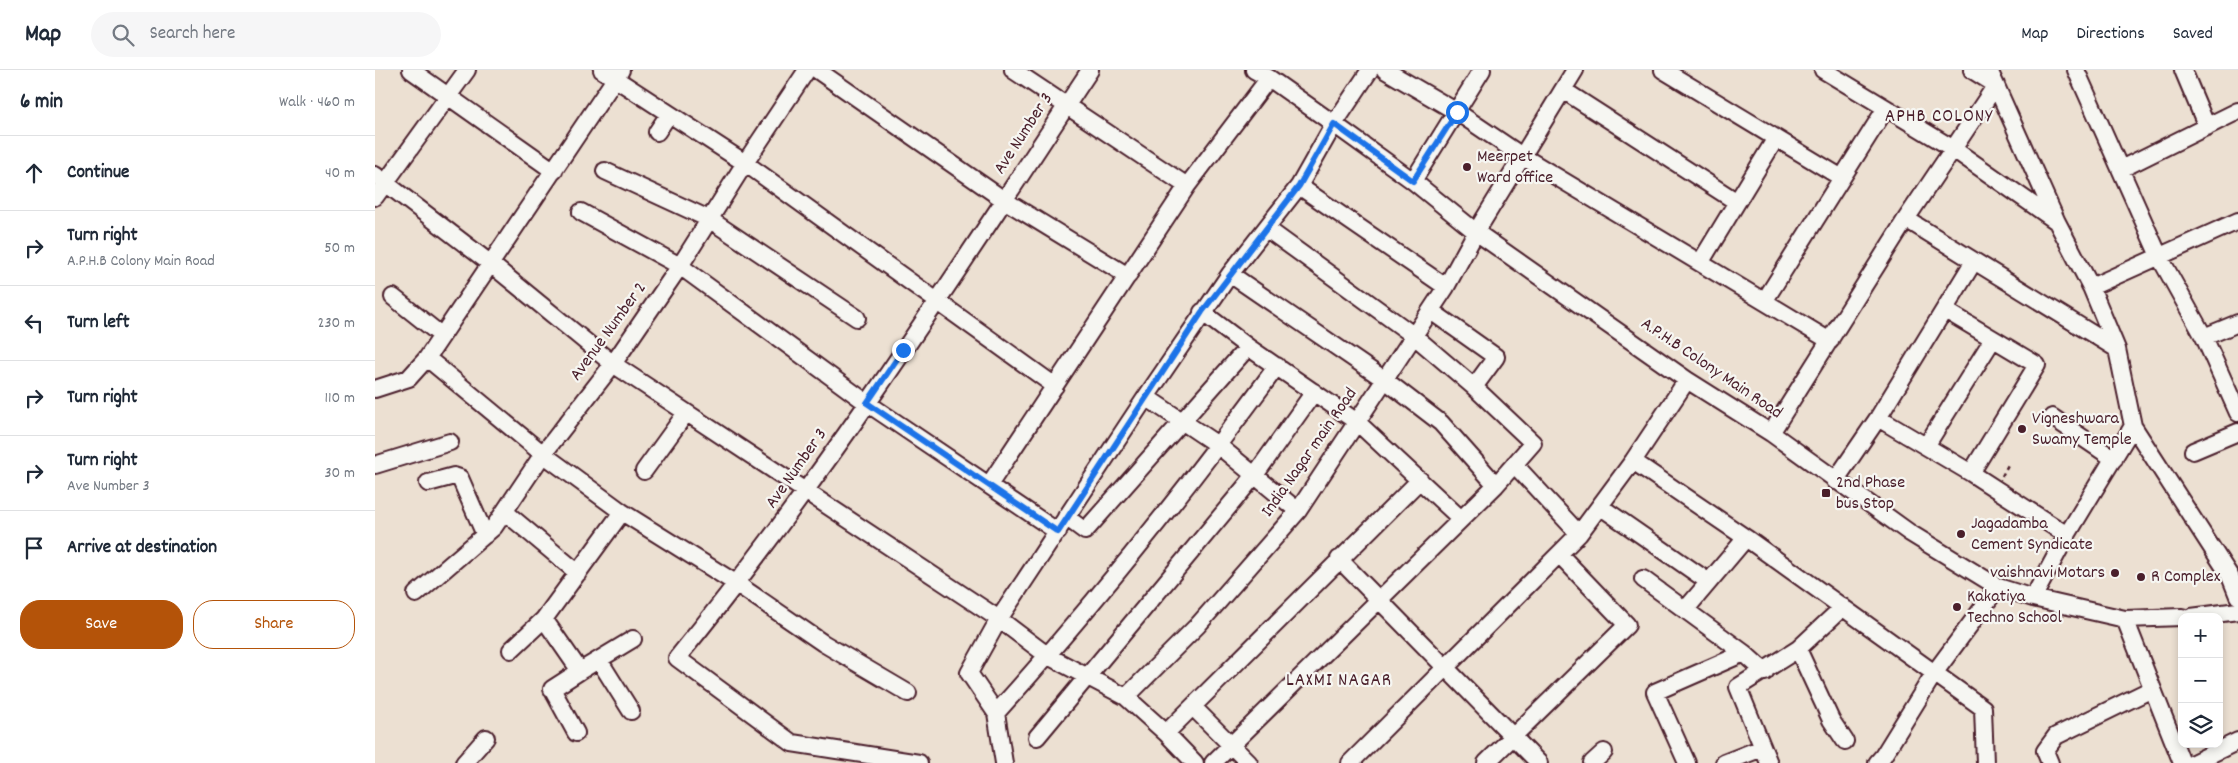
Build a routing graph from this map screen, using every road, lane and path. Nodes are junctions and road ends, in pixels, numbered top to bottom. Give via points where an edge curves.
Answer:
1 (411, 70) edge
2 (467, 70) edge
3 (807, 70) edge
4 (817, 70) edge
5 (1013, 70) edge
6 (1090, 70) edge
7 (1253, 70) edge
8 (1370, 70) edge
9 (1385, 70) edge
10 (1481, 70) edge
11 (1575, 70) edge
12 (1663, 70) edge
13 (1823, 70) edge
14 (1972, 70) edge
15 (2076, 70) edge
16 (2183, 70) edge
17 (612, 73) edge
18 (1992, 77) edge
19 (1269, 78) junction
20 (1563, 90) junction
21 (449, 96) junction
22 (1067, 105) junction
23 (1886, 108) junction
24 (2238, 111) edge
25 (1457, 112) junction
26 (669, 114) junction
27 (1334, 124) junction
28 (2207, 126) junction
29 (657, 132) dead end
30 (1776, 138) junction
31 (1952, 148) junction
32 (1522, 156) junction
33 (745, 163) junction
34 (2121, 169) junction
35 (554, 171) junction
36 (605, 171) dead end
37 (1842, 178) junction
38 (380, 179) edge
39 (1413, 181) junction
40 (1187, 186) junction
41 (1299, 186) junction
42 (375, 198) edge
43 (1004, 200) junction
44 (1737, 202) junction
45 (581, 212) dead end
46 (709, 219) junction
47 (1905, 219) junction
48 (2238, 221) edge
49 (2057, 222) junction
50 (1266, 228) junction
51 (1476, 232) junction
52 (2159, 256) junction
53 (1974, 261) junction
54 (1700, 263) junction
55 (491, 264) junction
56 (681, 266) junction
57 (1230, 274) junction
58 (1128, 276) junction
59 (1446, 287) junction
60 (2091, 287) junction
61 (393, 297) dead end
62 (1765, 300) junction
63 (935, 302) junction
64 (1945, 310) junction
65 (1431, 311) junction
66 (1202, 312) junction
67 (857, 318) dead end
68 (2238, 323) edge
69 (1413, 335) junction
70 (441, 336) junction
71 (2204, 337) junction
72 (1993, 339) junction
73 (1830, 341) junction
74 (1248, 347) junction
75 (2117, 349) junction
76 (427, 358) junction
77 (613, 364) junction
78 (1277, 366) junction
79 (1385, 380) junction
80 (1687, 380) junction
81 (1055, 386) junction
82 (1475, 387) junction
83 (375, 389) edge
84 (1315, 392) junction
85 (1146, 397) junction
86 (867, 403) junction
87 (686, 413) junction
88 (2238, 413) edge
89 (2052, 417) dead end
90 (1878, 418) junction
91 (1183, 421) junction
92 (1357, 422) junction
93 (2133, 426) junction
94 (2238, 432) edge
95 (1771, 433) junction
96 (450, 442) dead end
97 (1219, 446) junction
98 (1926, 446) junction
99 (2193, 451) dead end
100 (543, 454) junction
101 (2114, 459) junction
102 (1633, 461) junction
103 (1514, 464) junction
104 (375, 465) edge
105 (644, 471) dead end
106 (1971, 473) junction
107 (1255, 475) junction
108 (1420, 480) junction
109 (1835, 481) junction
110 (428, 483) dead end
111 (989, 485) junction
112 (1495, 485) junction
113 (805, 492) junction
114 (1601, 507) junction
115 (1298, 511) junction
116 (505, 512) junction
117 (622, 512) junction
118 (1066, 517) junction
119 (1461, 519) junction
120 (1058, 532) junction
121 (1579, 534) junction
122 (485, 535) junction
123 (2067, 535) junction
124 (1746, 538) junction
125 (1559, 554) junction
126 (1339, 559) junction
127 (577, 574) junction
128 (1643, 579) dead end
129 (1709, 582) junction
130 (737, 584) junction
131 (1998, 587) junction
132 (416, 594) dead end
133 (2238, 596) edge
134 (2033, 598) junction
135 (1378, 599) junction
136 (1843, 608) junction
137 (1686, 609) junction
138 (2238, 611) edge
139 (2222, 613) edge
140 (2178, 617) edge
141 (544, 619) junction
142 (2125, 619) junction
143 (999, 620) junction
144 (633, 639) dead end
145 (511, 650) dead end
146 (1798, 650) junction
147 (1743, 653) junction
148 (1048, 656) junction
149 (599, 660) junction
150 (1447, 668) junction
151 (580, 671) junction
152 (1765, 672) junction
153 (1935, 672) junction
154 (1088, 676) junction
155 (2152, 689) junction
156 (908, 694) dead end
157 (1126, 697) junction
158 (1193, 707) junction
159 (631, 711) dead end
160 (996, 713) junction
161 (1166, 733) junction
162 (576, 734) dead end
163 (1513, 736) junction
164 (1037, 737) dead end
165 (486, 738) dead end
166 (1845, 741) dead end
167 (2238, 741) edge
168 (1231, 746) junction
169 (1762, 748) junction
170 (1882, 761) edge
171 (464, 763) edge
172 (919, 763) edge
173 (1004, 763) edge
174 (1195, 763) edge
175 (1213, 763) edge
176 (1249, 763) edge
177 (1350, 763) edge
178 (1486, 763) edge
179 (1539, 763) edge
180 (1687, 763) edge
181 (1723, 763) edge
182 (1769, 763) edge
183 (1985, 763) edge
184 (2050, 763) edge
185 (2182, 763) edge
186 (2193, 763) edge

1 - 21 street
2 - 21 street
3 - 33 street, Avenue Number 2
4 - 43 street
5 - 22 street
6 - 22 street, Ave Number 3
7 - 19 street, A.P.H.B Colony Main Road
8 - 27 street
9 - 25 street
10 - 25 street
11 - 20 street, India Nagar main Road
12 - 30 street
13 - 23 street
14 - 18 street
15 - 34 street
16 - 28 street
17 - 26 street
17 - 35 street
18 - 31 street
18 - 49 street
19 - 27 street, A.P.H.B Colony Main Road
19 - 40 street
20 - 32 street, India Nagar main Road
20 - 44 street
21 - 35 street
21 - 38 street
22 - 40 street
22 - 43 street, Ave Number 3
23 - 31 street
23 - 37 street
24 - 28 street
25 - 32 street
25 - 39 street
26 - 29 street
26 - 33 street
27 - 39 street, A.P.H.B Colony Main Road
27 - 41 street
28 - 34 street
30 - 37 street
30 - 44 street
31 - 47 street
31 - 49 street
32 - 51 street, India Nagar main Road
32 - 54 street
33 - 46 street, Avenue Number 2
33 - 63 street
34 - 52 street
35 - 55 street
36 - 46 street
37 - 62 street
38 - 42 street
38 - 55 street
39 - 51 street, A.P.H.B Colony Main Road
40 - 58 street
41 - 50 street
41 - 59 street
43 - 58 street
43 - 63 street, Ave Number 3
44 - 54 street
45 - 56 street
46 - 56 street, Avenue Number 2
46 - 67 street
47 - 53 street
47 - 73 street
48 - 52 street
49 - 60 street
50 - 57 street
50 - 69 street
51 - 59 street, India Nagar main Road
51 - 80 street, A.P.H.B Colony Main Road
52 - 60 street
52 - 71 street
53 - 64 street
53 - 75 street
54 - 62 street
55 - 70 street
55 - 77 street
56 - 77 street, Avenue Number 2
56 - 86 street
57 - 66 street
57 - 79 street
58 - 81 street
59 - 65 street, India Nagar main Road
60 - 75 street
61 - 70 street
62 - 73 street
63 - 81 street
63 - 86 street, Ave Number 3
64 - 72 street
64 - 90 street
65 - 69 street, India Nagar main Road
65 - 82 street via 1496,357
66 - 74 street
66 - 85 street
68 - 71 street
69 - 79 street, India Nagar main Road
69 - 82 street
70 - 76 street
71 - 88 street
72 - 98 street
72 - 106 street via 2037,365
73 - 95 street
74 - 78 street
74 - 91 street
75 - 93 street
76 - 83 street via 409,378
76 - 100 street
77 - 87 street
77 - 100 street, Avenue Number 2
78 - 84 street
78 - 97 street
79 - 92 street, India Nagar main Road
79 - 112 street via 1441,423
80 - 95 street, A.P.H.B Colony Main Road
80 - 102 street
81 - 111 street
82 - 103 street via 1533,443
84 - 92 street
84 - 107 street
85 - 91 street
85 - 118 street
86 - 111 street
86 - 113 street, Ave Number 3
87 - 105 street
87 - 113 street
89 - 101 street
90 - 98 street
90 - 109 street
91 - 97 street
91 - 118 street via 1085,531
92 - 108 street
92 - 115 street, India Nagar main Road
93 - 101 street
93 - 133 street via 2230,576
94 - 99 street
95 - 109 street, A.P.H.B Colony Main Road
96 - 104 street
97 - 107 street
97 - 148 street
98 - 106 street
100 - 116 street, Avenue Number 2
100 - 117 street
101 - 123 street
102 - 114 street
102 - 124 street
103 - 112 street
103 - 121 street
106 - 123 street
107 - 115 street
107 - 154 street
108 - 119 street
108 - 126 street
109 - 131 street, A.P.H.B Colony Main Road via 1910,533
110 - 122 street via 454,476 459,478
111 - 120 street
112 - 119 street
113 - 130 street, Ave Number 3
113 - 143 street
114 - 121 street
114 - 129 street
115 - 157 street, India Nagar main Road via 1197,625
116 - 122 street, Avenue Number 2
116 - 127 street
117 - 127 street
117 - 130 street
118 - 120 street
119 - 135 street
120 - 143 street
121 - 125 street
122 - 132 street, Avenue Number 2
123 - 134 street
124 - 129 street
124 - 136 street
125 - 150 street
125 - 163 street via 1627,625
126 - 135 street
126 - 158 street
127 - 141 street
128 - 137 street
129 - 137 street
130 - 156 street via 823,643
130 - 172 street, Ave Number 3 via 677,658 792,743
131 - 134 street, A.P.H.B Colony Main Road
131 - 153 street
134 - 142 street, A.P.H.B Colony Main Road
135 - 150 street
135 - 168 street
136 - 146 street
136 - 153 street
137 - 147 street
138 - 139 street
140 - 142 street, A.P.H.B Colony Main Road
141 - 145 street
141 - 151 street
142 - 155 street
143 - 148 street
143 - 160 street via 969,673
144 - 149 street
146 - 152 street
146 - 166 street via 1831,720
147 - 152 street
147 - 180 street via 1655,692
148 - 154 street
148 - 160 street
149 - 151 street
149 - 159 street
150 - 163 street
150 - 177 street
151 - 162 street via 552,690
152 - 169 street via 1738,687
153 - 170 street
153 - 183 street via 1983,708
154 - 157 street
154 - 164 street
155 - 184 street via 2056,736 2045,752
155 - 185 street
157 - 161 street
158 - 161 street
158 - 168 street
160 - 173 street
161 - 174 street
163 - 178 street
163 - 179 street
165 - 171 street
167 - 186 street
168 - 175 street
168 - 176 street
169 - 181 street
169 - 182 street

